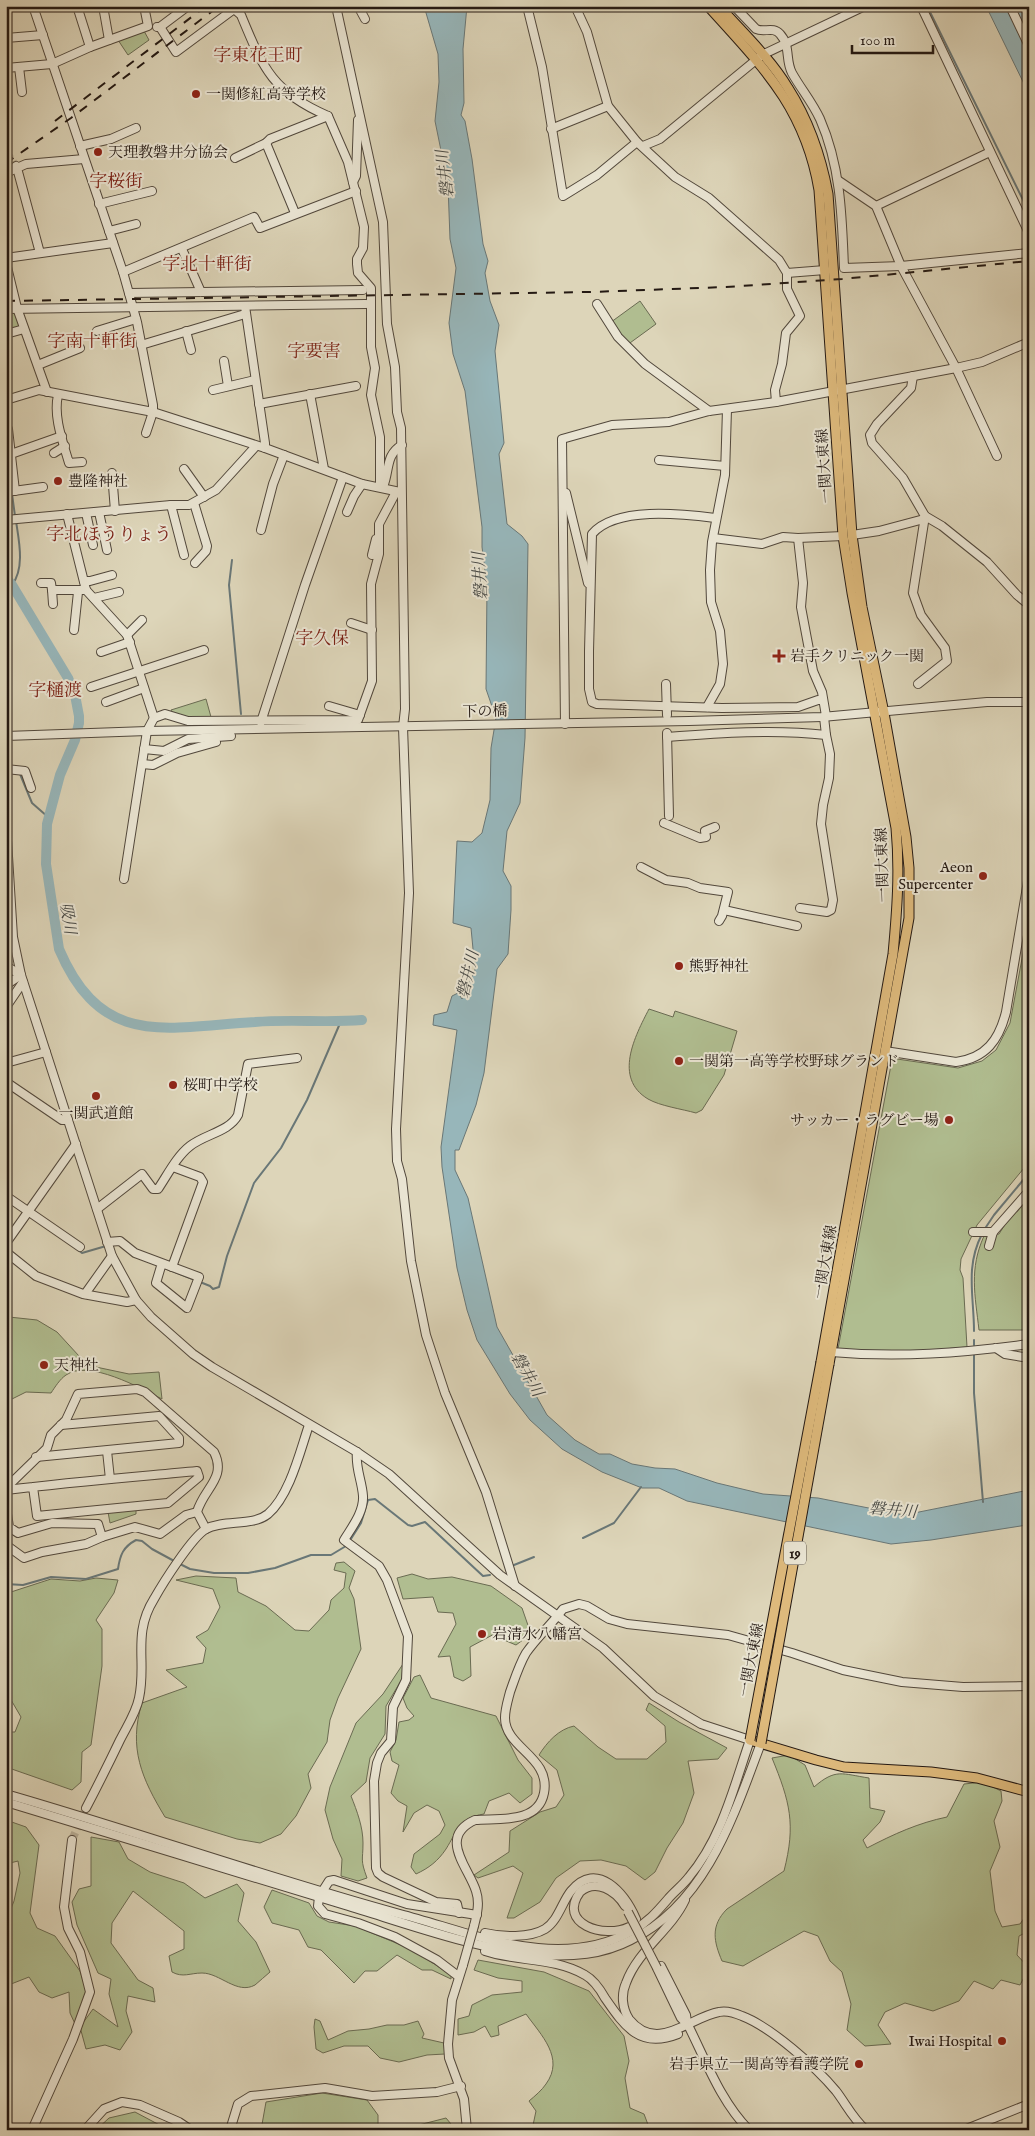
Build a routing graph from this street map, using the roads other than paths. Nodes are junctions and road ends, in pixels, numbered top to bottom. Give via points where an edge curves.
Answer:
1 (33, 6) edge
2 (77, 6) edge
3 (103, 6) edge
4 (144, 6) edge
5 (188, 6) edge
6 (336, 6) edge
7 (358, 6) edge
8 (527, 6) edge
9 (575, 6) edge
10 (708, 6) edge
11 (719, 6) edge
12 (734, 6) edge
13 (865, 6) edge
14 (921, 6) edge
15 (1010, 6) edge
16 (366, 19) dead end
17 (148, 26) junction
18 (160, 27) junction
19 (43, 35) junction
20 (6, 38) edge
21 (109, 40) junction
22 (786, 43) junction
23 (1029, 46) edge
24 (90, 47) junction
25 (759, 58) junction
26 (52, 64) junction
27 (18, 67) junction
28 (6, 68) edge
29 (22, 92) dead end
30 (608, 106) junction
31 (359, 115) junction
32 (328, 116) junction
33 (136, 128) dead end
34 (552, 129) junction
35 (266, 142) junction
36 (640, 144) junction
37 (80, 146) junction
38 (990, 152) junction
39 (235, 158) dead end
40 (84, 159) junction
41 (16, 167) junction
42 (6, 173) edge
43 (839, 181) junction
44 (353, 182) junction
45 (152, 191) dead end
46 (356, 191) junction
47 (99, 204) junction
48 (876, 206) junction
49 (295, 213) junction
50 (136, 224) dead end
51 (109, 231) junction
52 (1029, 233) edge
53 (113, 243) junction
54 (182, 249) junction
55 (1029, 253) edge
56 (40, 254) junction
57 (6, 258) edge
58 (6, 264) edge
59 (901, 266) junction
60 (825, 270) junction
61 (123, 272) junction
62 (787, 273) junction
63 (363, 290) dead end
64 (201, 292) junction
65 (129, 294) junction
66 (366, 304) dead end
67 (597, 304) dead end
68 (133, 307) junction
69 (17, 308) junction
70 (6, 309) edge
71 (245, 310) junction
72 (136, 319) junction
73 (24, 329) junction
74 (97, 331) dead end
75 (186, 331) junction
76 (6, 334) edge
77 (1029, 342) edge
78 (141, 345) junction
79 (80, 348) dead end
80 (191, 350) dead end
81 (224, 361) dead end
82 (38, 365) junction
83 (956, 368) junction
84 (913, 376) junction
85 (255, 380) junction
86 (228, 386) junction
87 (356, 386) dead end
88 (213, 390) dead end
89 (837, 390) junction
90 (48, 392) junction
91 (310, 394) junction
92 (58, 395) junction
93 (6, 400) edge
94 (776, 402) junction
95 (259, 404) junction
96 (727, 409) junction
97 (709, 411) junction
98 (153, 412) junction
99 (8, 429) dead end
100 (146, 433) dead end
101 (62, 436) junction
102 (402, 445) junction
103 (65, 446) junction
104 (256, 446) junction
105 (265, 448) junction
106 (54, 453) dead end
107 (11, 454) junction
108 (284, 455) junction
109 (997, 456) dead end
110 (659, 460) dead end
111 (82, 462) dead end
112 (725, 466) junction
113 (184, 469) dead end
114 (324, 469) junction
115 (112, 473) dead end
116 (343, 477) junction
117 (563, 483) junction
118 (362, 484) junction
119 (43, 487) dead end
120 (381, 487) junction
121 (10, 491) edge
122 (400, 492) junction
123 (204, 497) junction
124 (194, 503) junction
125 (172, 505) junction
126 (115, 511) junction
127 (99, 512) junction
128 (348, 512) dead end
129 (86, 513) junction
130 (67, 514) junction
131 (924, 517) junction
132 (716, 518) junction
133 (6, 520) edge
134 (261, 530) dead end
135 (379, 535) junction
136 (847, 535) junction
137 (713, 538) junction
138 (798, 538) junction
139 (93, 545) dead end
140 (107, 550) dead end
141 (372, 554) dead end
142 (184, 555) dead end
143 (195, 563) dead end
144 (112, 575) dead end
145 (84, 581) junction
146 (41, 583) dead end
147 (52, 590) junction
148 (82, 591) junction
149 (119, 592) dead end
150 (592, 595) junction
151 (94, 598) junction
152 (53, 604) dead end
153 (1029, 605) edge
154 (142, 620) dead end
155 (352, 623) dead end
156 (74, 630) dead end
157 (372, 630) junction
158 (129, 638) junction
159 (204, 650) dead end
160 (101, 652) dead end
161 (139, 671) junction
162 (666, 684) dead end
163 (918, 684) dead end
164 (91, 687) dead end
165 (144, 688) junction
166 (823, 700) junction
167 (106, 702) dead end
168 (1029, 702) edge
169 (667, 705) junction
170 (329, 706) dead end
171 (707, 707) junction
172 (884, 712) junction
173 (874, 713) junction
174 (360, 715) junction
175 (667, 715) dead end
176 (825, 716) junction
177 (154, 718) junction
178 (261, 722) junction
179 (562, 724) junction
180 (407, 726) junction
181 (147, 732) junction
182 (826, 735) junction
183 (6, 736) edge
184 (231, 736) dead end
185 (216, 742) dead end
186 (144, 749) junction
187 (142, 764) junction
188 (6, 769) edge
189 (30, 788) dead end
190 (6, 824) edge
191 (715, 827) dead end
192 (7, 851) edge
193 (641, 867) dead end
194 (124, 879) dead end
195 (1028, 879) edge
196 (800, 908) dead end
197 (724, 910) junction
198 (9, 919) edge
199 (719, 921) dead end
200 (797, 926) dead end
201 (6, 966) edge
202 (22, 979) junction
203 (6, 985) edge
204 (6, 1007) edge
205 (885, 1051) junction
206 (46, 1052) junction
207 (297, 1058) dead end
208 (6, 1063) edge
209 (6, 1082) edge
210 (68, 1120) junction
211 (76, 1144) junction
212 (173, 1167) junction
213 (1029, 1191) edge
214 (6, 1196) edge
215 (96, 1208) junction
216 (29, 1212) junction
217 (973, 1232) dead end
218 (993, 1232) junction
219 (107, 1242) junction
220 (6, 1243) edge
221 (989, 1246) dead end
222 (80, 1247) dead end
223 (6, 1252) edge
224 (112, 1256) junction
225 (162, 1263) junction
226 (172, 1267) junction
227 (85, 1294) junction
228 (136, 1300) junction
229 (1029, 1344) edge
230 (996, 1348) junction
231 (831, 1352) junction
232 (1029, 1358) edge
233 (825, 1363) junction
234 (61, 1425) junction
235 (309, 1425) junction
236 (107, 1451) junction
237 (357, 1452) junction
238 (36, 1457) junction
239 (110, 1479) junction
240 (33, 1487) junction
241 (6, 1489) edge
242 (6, 1507) edge
243 (197, 1512) junction
244 (206, 1529) junction
245 (102, 1537) junction
246 (6, 1545) edge
247 (515, 1587) junction
248 (558, 1616) junction
249 (1029, 1686) edge
250 (750, 1740) junction
251 (761, 1743) junction
252 (1029, 1792) edge
253 (6, 1794) edge
254 (6, 1802) edge
255 (86, 1808) tunnel mouth
256 (72, 1840) tunnel mouth
257 (689, 1891) junction
258 (320, 1895) junction
259 (668, 1899) junction
260 (459, 1913) junction
261 (477, 1915) junction
262 (429, 1921) junction
263 (422, 1928) junction
264 (659, 1967) junction
265 (458, 1976) junction
266 (688, 2024) junction
267 (461, 2086) junction
268 (1029, 2104) edge
269 (34, 2129) edge
270 (85, 2130) edge
271 (191, 2130) edge
272 (230, 2130) edge
273 (467, 2130) edge
274 (749, 2130) edge
275 (866, 2130) edge
276 (964, 2130) edge

1 - 19 street
2 - 24 street
3 - 21 street
4 - 17 street
5 - 18 street
6 - 31 street
7 - 16 street
8 - 34 street via 542,66
9 - 30 street via 587,32
10 - 25 main road, 一関大東線 / 19
11 - 25 main road, 一関大東線 / 19
12 - 22 street via 756,30 776,30
13 - 22 street
14 - 38 street
15 - 23 street
17 - 18 street
17 - 21 street
18 - 32 street via 176,52 234,9 242,15 276,84 298,101
19 - 20 street
19 - 26 street
21 - 24 street
22 - 25 street
22 - 43 street via 789,66 820,119
24 - 26 street
25 - 36 street via 660,139
25 - 60 main road, 一関大東線 / 19 via 785,97 809,146 819,190
25 - 89 main road, 一関大東線 / 19 via 787,86 804,115 824,172 828,194
26 - 27 street
26 - 37 street
27 - 28 street
27 - 29 street
30 - 34 street
30 - 36 street
31 - 44 street
31 - 102 street via 383,222 387,324 395,367
32 - 35 street
32 - 44 street
33 - 37 street via 111,139
34 - 36 street via 563,196
35 - 39 street
35 - 49 street
36 - 62 street via 676,177 709,198 778,259
37 - 40 street
38 - 48 street
38 - 52 street
40 - 41 street
40 - 47 street
41 - 42 street
41 - 56 street
43 - 48 street
43 - 59 street via 844,268
44 - 46 street
45 - 47 street
46 - 49 street
46 - 120 street via 364,237 357,259 358,273 371,288 371,347 375,368 371,395 380,437
47 - 51 street
48 - 59 street
49 - 54 street via 260,228 254,217
50 - 51 street
51 - 53 street
53 - 56 street
53 - 61 street
54 - 61 street
54 - 64 street
55 - 59 street
56 - 57 street
58 - 69 street
59 - 83 street
60 - 62 street
60 - 89 main road, 一関大東線 / 19
61 - 65 street
62 - 94 street via 787,289 800,316 786,333 775,390
63 - 64 street
64 - 65 street
65 - 68 street
66 - 71 street
67 - 97 street via 618,337 645,364
68 - 69 street
68 - 71 street
68 - 72 street
69 - 70 street
69 - 73 street
71 - 75 street
71 - 85 street
72 - 74 street
72 - 78 street
73 - 76 street
73 - 82 street
75 - 78 street
75 - 80 street
77 - 83 street via 982,362
78 - 98 street
79 - 82 street
81 - 86 street
82 - 90 street
83 - 84 street
83 - 109 street
84 - 89 street
84 - 131 street via 911,388 870,435 872,443 903,478
85 - 86 street
85 - 95 street
86 - 88 street
87 - 91 street
89 - 94 street
89 - 136 main road, 一関大東線 / 19
90 - 92 street
90 - 93 street via 40,390
91 - 95 street
91 - 114 street
92 - 98 street
92 - 101 street via 56,406
94 - 96 street
95 - 105 street
96 - 97 street
96 - 112 street
97 - 117 street via 669,422 612,426 564,438
98 - 100 street
98 - 104 street
99 - 107 street
101 - 103 street
101 - 107 street
102 - 120 street via 393,450 388,475
102 - 122 street
103 - 106 street
103 - 111 street via 69,463
104 - 105 street
104 - 123 street via 216,490
105 - 108 street
107 - 121 street
108 - 114 street
108 - 134 street
110 - 112 street
112 - 132 street
113 - 123 street
114 - 116 street
115 - 126 street
116 - 118 street
116 - 178 street
117 - 150 street
117 - 179 street
118 - 120 street
118 - 128 street
119 - 121 street
120 - 122 street
122 - 135 street via 379,524
122 - 180 street
123 - 124 street
124 - 125 street
124 - 143 street via 207,546
125 - 126 street
125 - 142 street
126 - 127 street
127 - 129 street
127 - 140 street
129 - 130 street
129 - 139 street
130 - 133 street
130 - 145 street
131 - 136 street via 880,531
131 - 153 street via 942,526 987,562
131 - 163 street via 913,594 921,615 944,648 947,661
132 - 137 street
132 - 150 street via 636,514 596,529 591,538
135 - 141 street
135 - 157 street via 379,554 371,584
136 - 138 street
136 - 172 main road, 一関大東線 / 19
136 - 173 main road, 一関大東線 / 19 via 852,593
137 - 138 street via 762,544 783,537
137 - 171 street via 709,592 720,631 723,664 720,684
138 - 166 street via 803,583 801,607 813,670
144 - 145 street
145 - 148 street
146 - 147 street via 51,583
147 - 148 street
147 - 152 street
148 - 151 street
148 - 156 street
149 - 151 street
150 - 169 street via 589,689 592,702
151 - 158 street
154 - 158 street
155 - 157 street
157 - 174 street via 372,681
158 - 160 street
158 - 161 street
159 - 161 street
161 - 164 street
161 - 165 street
162 - 169 street
165 - 167 street
165 - 177 street
166 - 171 street via 798,707
166 - 176 street
168 - 172 street, 下の橋 via 987,702
169 - 171 street
169 - 175 street
170 - 174 street
172 - 173 street, 下の橋
172 - 205 main road, 一関大東線 / 19 via 909,868 909,918
173 - 176 street, 下の橋
173 - 233 main road, 一関大東線 / 19 via 896,828 899,888 893,954
174 - 178 street via 358,720
176 - 179 street, 下の橋
176 - 182 street
177 - 178 street via 165,714 188,721
177 - 181 street
179 - 180 street, 下の橋
180 - 181 street, 下の橋
180 - 247 street via 409,893 397,1161 411,1261 426,1335 445,1393 486,1492
181 - 183 street, 下の橋
181 - 186 street
182 - 191 street via 780,732 667,735 667,819 700,838 706,837 705,831
182 - 196 street via 830,754 829,778 821,824 832,906 827,912
184 - 186 street via 188,738 164,751
185 - 187 street via 177,753 153,765
186 - 187 street
187 - 194 street
188 - 189 street via 24,771
190 - 192 street
192 - 198 street
193 - 197 street via 666,880 728,892
195 - 205 street via 1006,1012 993,1044 982,1054 956,1062
197 - 199 street
197 - 200 street
198 - 202 street
201 - 202 street
202 - 203 street
202 - 204 street
202 - 206 street
205 - 231 main road, 一関大東線 / 19
206 - 208 street
206 - 210 street
207 - 212 street via 248,1064 234,1122 192,1144
209 - 210 street via 62,1120
210 - 211 street
211 - 215 street
211 - 216 street
212 - 215 street via 158,1189 153,1189 142,1174
212 - 226 street via 200,1177 203,1182
213 - 218 street
214 - 216 street
215 - 219 street
216 - 220 street
216 - 222 street
217 - 218 street
218 - 221 street
219 - 224 street
219 - 225 street via 117,1240 135,1253
223 - 227 street via 36,1276
224 - 227 street
224 - 228 street
225 - 226 street
225 - 226 street via 156,1283 187,1308 199,1277
227 - 228 street via 127,1302
228 - 235 street via 193,1354
229 - 230 street
230 - 231 street via 917,1356
230 - 232 street via 1005,1354
231 - 233 main road, 一関大東線 / 19
233 - 250 main road, 一関大東線 / 19, bridge
233 - 251 main road, 一関大東線 / 19, bridge
234 - 236 street via 160,1416 179,1438 179,1443
234 - 238 street via 51,1435 47,1448
234 - 243 street via 78,1394 132,1388 141,1390 214,1452 218,1472 203,1495
235 - 237 street
235 - 244 street via 290,1478 273,1509 257,1519
236 - 238 street
236 - 239 street
237 - 247 street via 389,1474
237 - 260 street via 362,1507 344,1540 379,1566 408,1636 406,1680 393,1707 391,1742 377,1763 374,1781 376,1868 383,1877 423,1897 457,1904
238 - 241 street
239 - 240 street
239 - 240 street via 196,1471 199,1477 168,1502 37,1516
240 - 241 street
242 - 245 street via 9,1527 18,1533 52,1523 98,1524
243 - 244 street
243 - 245 street via 186,1515 160,1534 135,1527
244 - 255 street via 194,1540 144,1617 141,1684 136,1710
245 - 246 street via 86,1544 24,1558
247 - 248 street
248 - 249 street via 563,1609 579,1604 609,1620 728,1635 879,1678 914,1684
248 - 250 street via 603,1648 654,1696 701,1724
248 - 261 street via 526,1653 507,1702 505,1719 508,1729 541,1770 543,1796 521,1818 469,1823 462,1830 458,1842 460,1862 479,1901
250 - 251 main road
250 - 259 street via 732,1795 712,1839 689,1877
251 - 252 main road via 844,1767 977,1778
251 - 257 street via 726,1830 705,1871
253 - 258 street via 159,1840
254 - 258 street
256 - 269 street via 64,1907 90,1992
257 - 263 street via 658,1923 633,1939 592,1954 538,1955 492,1948
257 - 266 street via 679,1912 632,1970 623,1997 626,2013 640,2028 660,2033
258 - 260 street via 329,1881 334,1880 407,1904
258 - 262 street
258 - 263 street
258 - 265 street via 318,1906 325,1914 395,1937 437,1960
259 - 262 street via 656,1915 632,1931 588,1947 521,1946
259 - 264 street, bridge via 647,1917 629,1927 615,1932 599,1932 583,1925 577,1916 576,1902 584,1889 598,1886 612,1893 628,1912
260 - 261 street
261 - 265 street, bridge
262 - 264 street via 494,1935 534,1934 547,1928 577,1884 594,1879 617,1889 627,1900
263 - 266 street via 504,1956 559,1965 586,1975 593,1980 623,2024 647,2039 666,2039 684,2032
264 - 266 street via 681,2018
265 - 267 street via 448,2044 449,2058
266 - 274 street via 723,2095
266 - 275 street via 720,2011 731,2012 756,2023 811,2064
267 - 272 street via 437,2092 372,2096 325,2088 251,2096 238,2104
267 - 273 street
268 - 276 street
270 - 271 street via 104,2109 122,2102 140,2105

